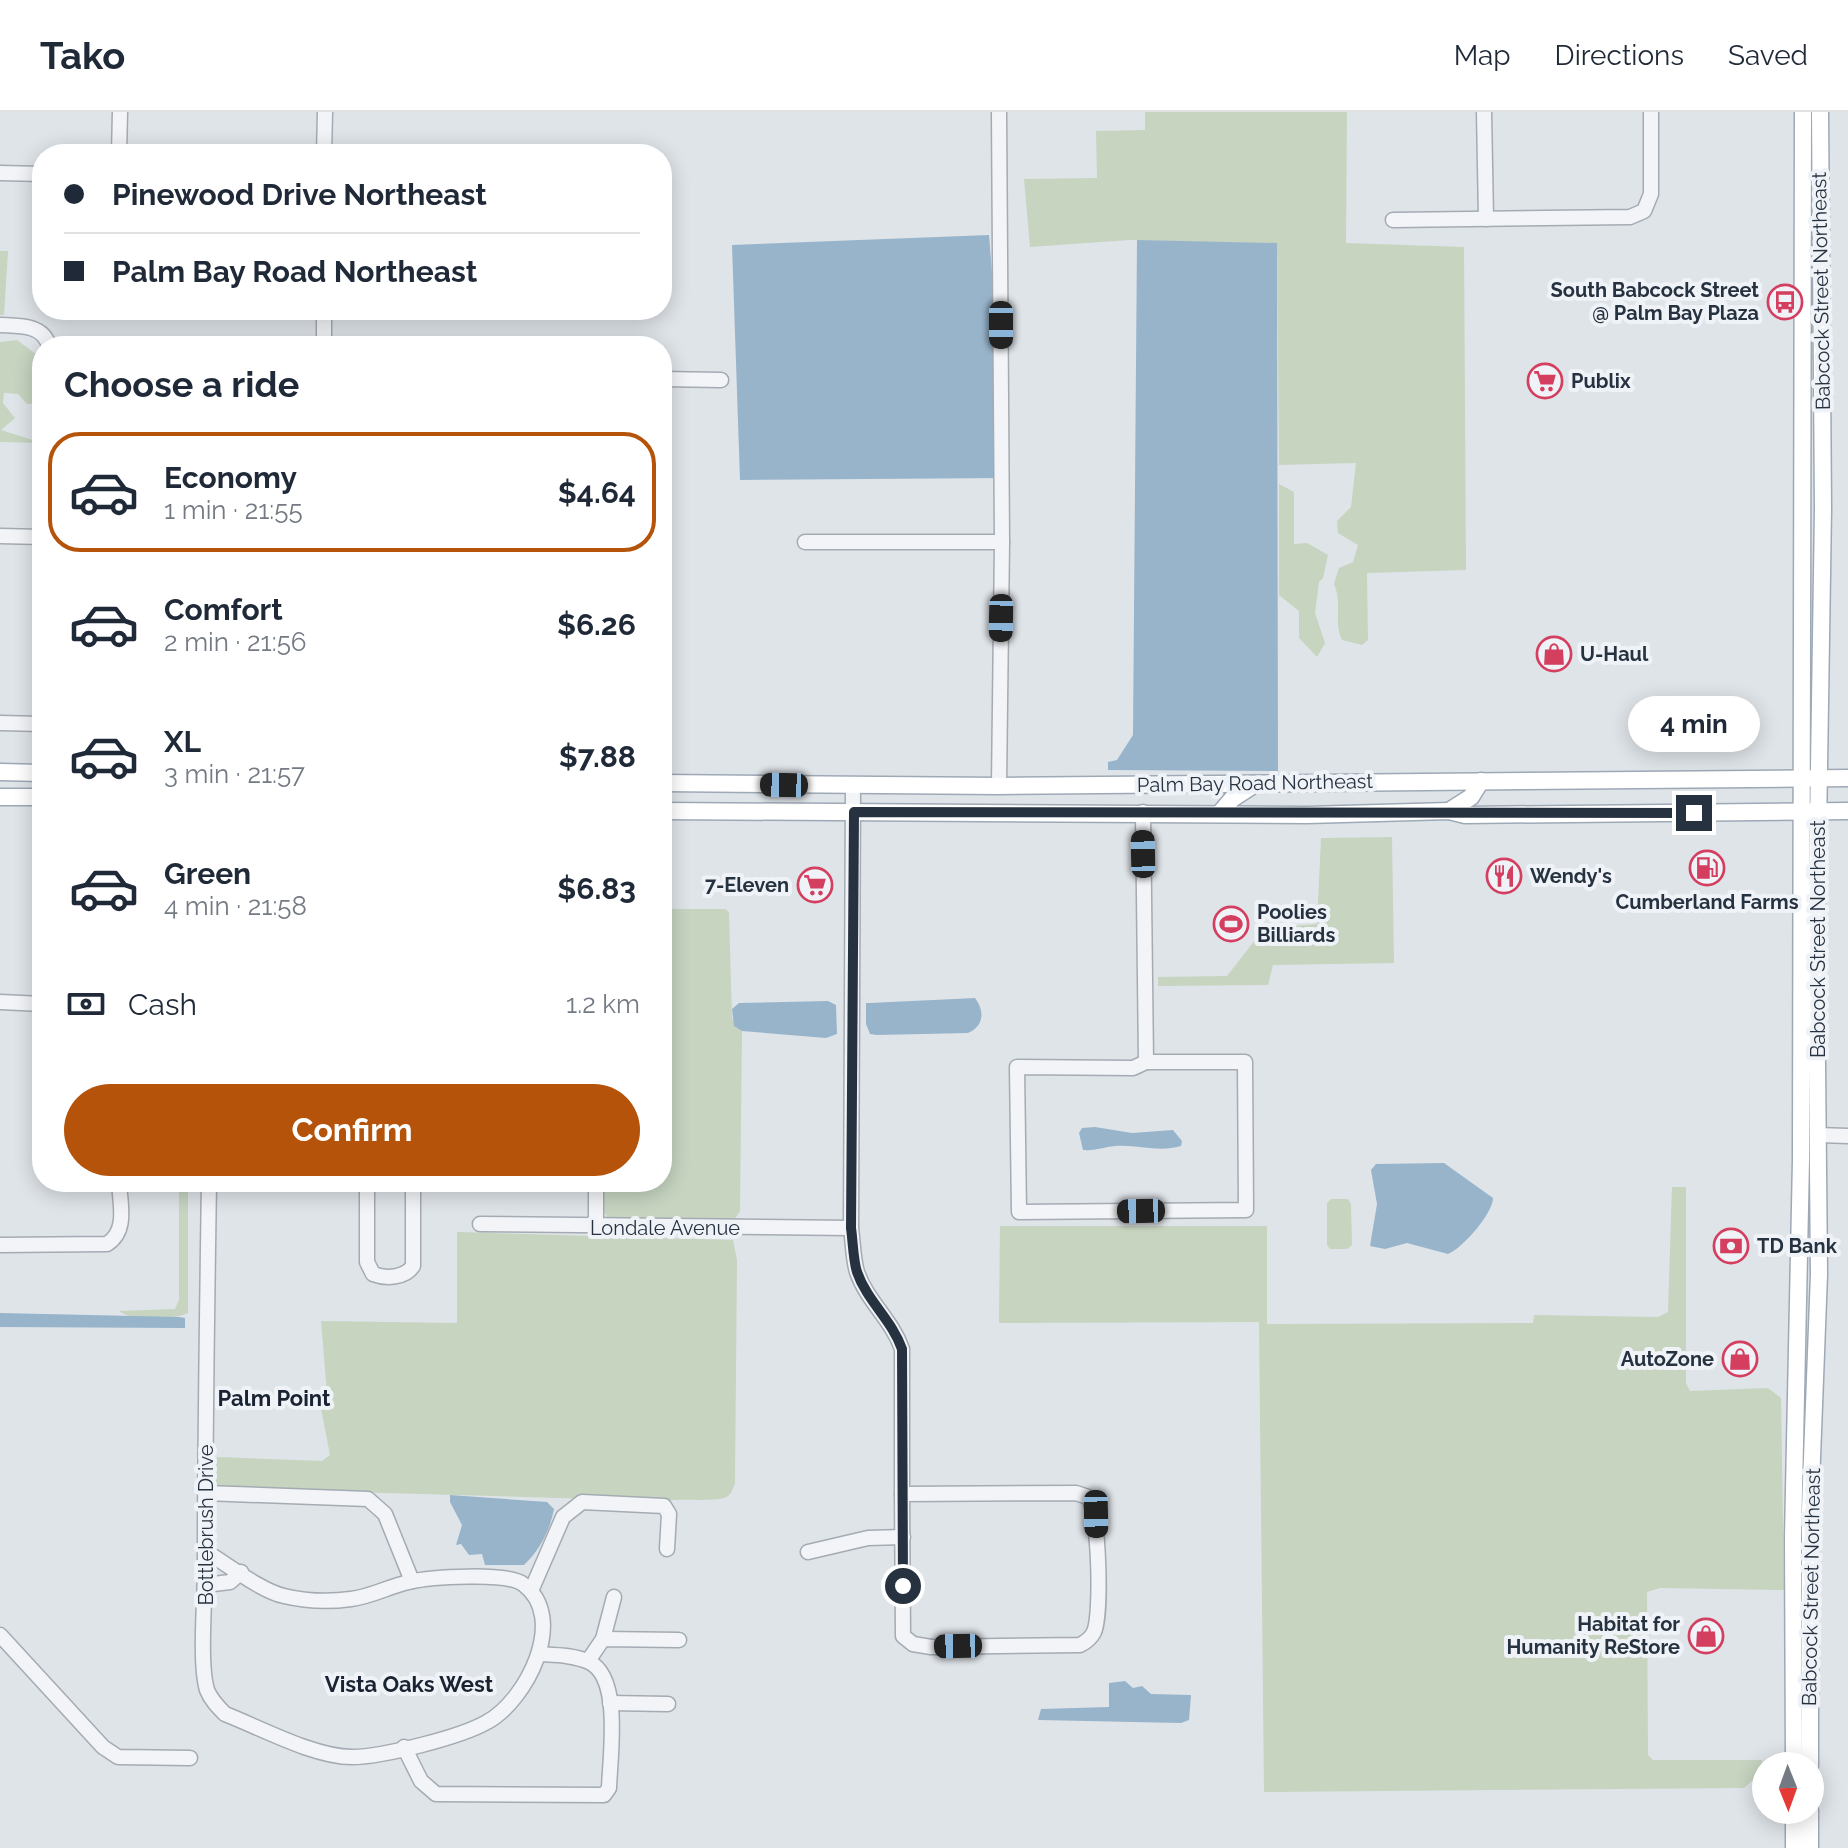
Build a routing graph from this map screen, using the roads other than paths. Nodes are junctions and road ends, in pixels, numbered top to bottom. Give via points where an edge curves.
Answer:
1 (120, 112) edge
2 (325, 112) edge
3 (999, 112) edge
4 (1484, 112) edge
5 (1651, 112) edge
6 (1803, 112) edge
7 (1820, 112) edge
8 (119, 144) edge
9 (324, 144) edge
10 (0, 173) edge
11 (32, 174) edge
12 (1802, 215) junction
13 (1486, 219) junction
14 (1393, 220) dead end
15 (1820, 258) junction
16 (1802, 267) junction
17 (0, 325) edge
18 (1821, 330) junction
19 (44, 336) edge
20 (672, 379) edge
21 (721, 380) dead end
22 (1802, 421) junction
23 (1823, 509) junction
24 (0, 536) edge
25 (32, 537) edge
26 (805, 542) dead end
27 (1002, 542) junction
28 (0, 723) edge
29 (32, 724) edge
30 (0, 772) edge
31 (32, 773) edge
32 (1809, 778) junction
33 (1848, 778) edge
34 (1481, 781) junction
35 (672, 783) edge
36 (1257, 784) junction
37 (853, 785) junction
38 (999, 786) junction
39 (1047, 786) junction
40 (32, 794) edge
41 (0, 797) edge
42 (672, 811) edge
43 (1449, 811) junction
44 (1848, 811) edge
45 (854, 812) junction
46 (1018, 812) junction
47 (1143, 812) junction
48 (1801, 812) junction
49 (1819, 812) junction
50 (1220, 813) junction
51 (0, 1002) edge
52 (32, 1004) edge
53 (1146, 1062) junction
54 (1818, 1135) junction
55 (1848, 1136) edge
56 (119, 1192) edge
57 (209, 1192) edge
58 (367, 1192) edge
59 (413, 1192) edge
60 (596, 1192) edge
61 (480, 1224) dead end
62 (596, 1228) junction
63 (851, 1228) junction
64 (0, 1245) edge
65 (1800, 1276) junction
66 (1800, 1309) junction
67 (1819, 1314) junction
68 (1818, 1343) junction
69 (205, 1493) junction
70 (902, 1494) junction
71 (903, 1537) junction
72 (667, 1549) dead end
73 (205, 1551) junction
74 (808, 1552) dead end
75 (241, 1572) junction
76 (412, 1581) junction
77 (205, 1585) junction
78 (531, 1591) junction
79 (614, 1597) dead end
80 (0, 1635) edge
81 (603, 1639) junction
82 (679, 1640) dead end
83 (539, 1654) junction
84 (588, 1661) junction
85 (610, 1703) junction
86 (668, 1704) dead end
87 (404, 1747) junction
88 (1794, 1752) edge
89 (1810, 1752) edge
90 (190, 1758) dead end
91 (1794, 1824) edge
92 (1810, 1824) edge
93 (1794, 1848) edge
94 (1810, 1848) edge

1 - 8 street
2 - 9 street
3 - 27 street
4 - 13 street
5 - 13 street via 1651,194 1644,211 1630,217
6 - 12 main road, Babcock Street Northeast
7 - 15 main road, Babcock Street Northeast
10 - 11 street
12 - 15 main road via 1807,247
12 - 16 main road, Babcock Street Northeast
13 - 14 street
15 - 18 main road, Babcock Street Northeast
16 - 18 main road via 1811,279 1812,314
16 - 22 main road, Babcock Street Northeast
17 - 19 street via 32,327
18 - 23 main road, Babcock Street Northeast
20 - 21 street
22 - 23 main road via 1809,482
22 - 32 main road, Babcock Street Northeast
23 - 32 main road, Babcock Street Northeast
24 - 25 street
26 - 27 street
27 - 38 street
28 - 29 street
30 - 31 main road
32 - 33 main road, Palm Bay Road Northeast
32 - 34 main road, Palm Bay Road Northeast
32 - 48 main road, Babcock Street Northeast
32 - 49 main road, Babcock Street Northeast
34 - 36 main road, Palm Bay Road Northeast
34 - 43 main road via 1471,797
35 - 37 main road, Palm Bay Road Northeast
36 - 39 main road, Palm Bay Road Northeast
36 - 50 main road
37 - 38 main road, Palm Bay Road Northeast
37 - 45 street
38 - 39 main road, Palm Bay Road Northeast
39 - 46 main road
40 - 41 main road
42 - 45 main road, Palm Bay Road Northeast
43 - 48 main road, Palm Bay Road Northeast
43 - 50 main road, Palm Bay Road Northeast
44 - 49 main road, Palm Bay Road Northeast
45 - 46 main road, Palm Bay Road Northeast
45 - 63 street
46 - 47 main road, Palm Bay Road Northeast
47 - 50 main road, Palm Bay Road Northeast
47 - 53 street
48 - 49 main road, Palm Bay Road Northeast
48 - 65 main road, Babcock Street Northeast
49 - 54 main road, Babcock Street Northeast
51 - 52 street
53 - 53 street via 1245,1062 1246,1210 1019,1212 1017,1067 1133,1068
54 - 55 street
54 - 67 main road, Babcock Street Northeast
56 - 64 street via 121,1229 107,1244
57 - 69 street, Bottlebrush Drive
58 - 59 street via 367,1262 379,1276 400,1276 413,1266
60 - 62 street
61 - 62 street, Londale Avenue
62 - 63 street, Londale Avenue
63 - 70 street via 857,1272 894,1327 902,1349
65 - 66 main road, Babcock Street Northeast
65 - 67 main road
66 - 68 main road
66 - 88 main road, Babcock Street Northeast
67 - 68 main road, Babcock Street Northeast
68 - 89 main road, Babcock Street Northeast via 1810,1483
69 - 73 street, Bottlebrush Drive
69 - 76 street via 368,1499 385,1514
70 - 71 street
70 - 71 street via 1088,1497 1096,1514 1094,1631 1080,1645 913,1644 903,1636
71 - 74 street via 868,1538
72 - 78 street via 669,1514 664,1506 582,1502 563,1517
73 - 75 street
73 - 77 street, Bottlebrush Drive
75 - 76 street via 278,1594 320,1600 353,1599
75 - 77 street via 230,1582
76 - 78 street via 514,1579
77 - 87 street, Bottlebrush Drive via 206,1688 225,1714 349,1757
78 - 83 street via 544,1623
79 - 81 street
80 - 90 street via 118,1757
81 - 82 street
81 - 84 street
83 - 84 street
83 - 87 street, Bottlebrush Drive via 498,1715 459,1734
84 - 85 street via 604,1675
85 - 86 street
85 - 87 street via 609,1788 600,1796 436,1794 421,1781
91 - 93 main road
92 - 94 main road

